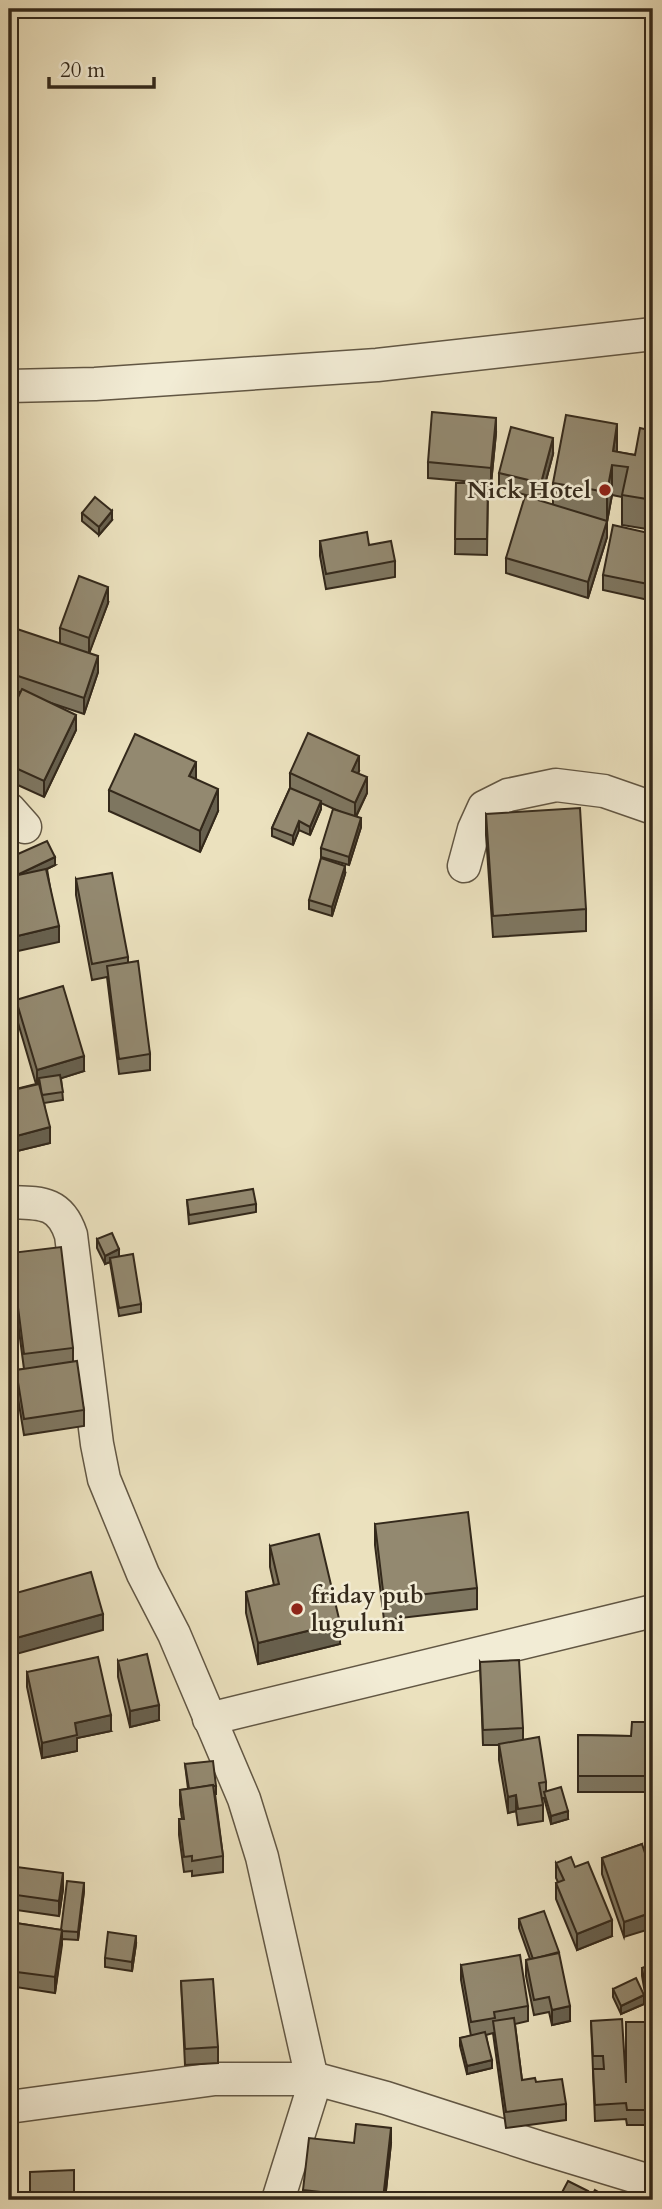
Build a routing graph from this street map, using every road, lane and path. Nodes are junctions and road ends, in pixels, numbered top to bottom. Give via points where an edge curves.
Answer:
1 (653, 334) edge
2 (9, 386) edge
3 (653, 808) edge
4 (464, 866) dead end
5 (9, 1202) edge
6 (653, 1611) edge
7 (209, 1719) junction
8 (314, 2079) junction
9 (9, 2107) edge
10 (653, 2182) edge
11 (278, 2200) edge

1 - 2 street via 377,365
3 - 4 street via 604,791 555,785 508,795 484,807
5 - 7 street via 39,1203 63,1215 67,1223 104,1479
6 - 7 street
7 - 8 street via 244,1799 262,1857
8 - 9 street via 215,2079
8 - 10 street
8 - 11 street

